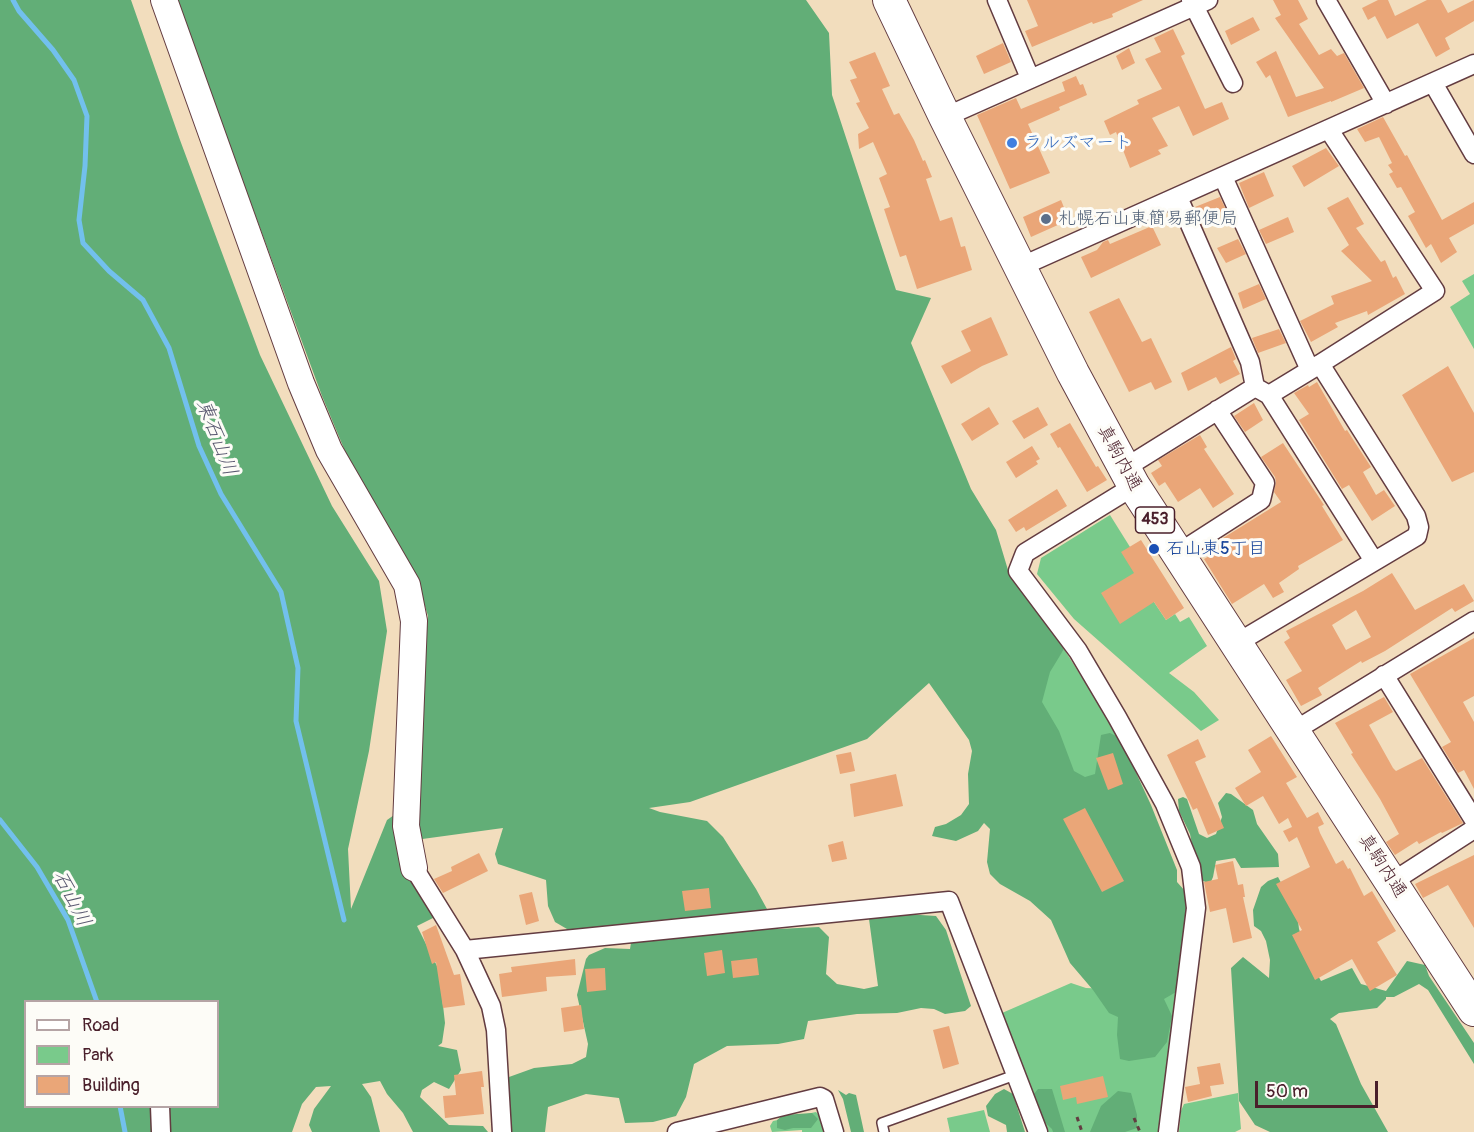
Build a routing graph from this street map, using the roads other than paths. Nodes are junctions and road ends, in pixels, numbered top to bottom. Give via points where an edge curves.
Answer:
1 (164, 0) edge
2 (889, 0) edge
3 (997, 0) edge
4 (1326, 0) edge
5 (1198, 2) edge
6 (1474, 64) edge
7 (1030, 78) junction
8 (1233, 82) dead end
9 (1433, 83) junction
10 (1386, 104) junction
11 (945, 117) junction
12 (1329, 130) junction
13 (1474, 154) edge
14 (1223, 177) junction
15 (1178, 197) junction
16 (1020, 267) junction
17 (1315, 367) junction
18 (1262, 391) junction
19 (1217, 410) junction
20 (1130, 477) junction
21 (1177, 554) junction
22 (1374, 561) junction
23 (1474, 621) edge
24 (1237, 643) junction
25 (1384, 675) junction
26 (1294, 731) junction
27 (1474, 820) edge
28 (1474, 829) edge
29 (414, 868) joint
30 (1392, 882) junction
31 (465, 950) junction
32 (1469, 992) edge
33 (1015, 1075) junction
34 (160, 1108) edge
35 (162, 1132) edge
36 (502, 1132) edge
37 (677, 1132) edge
38 (834, 1132) edge
39 (884, 1132) edge
40 (1038, 1132) edge
41 (1168, 1132) edge

1 - 29 street via 329,450 407,585 414,621 406,826
2 - 11 highway, 真駒内通 / 453
3 - 7 street
4 - 10 street
5 - 7 street
5 - 8 street
6 - 9 street
7 - 11 street
9 - 10 street
9 - 13 street
10 - 12 street
11 - 16 highway, 真駒内通 / 453
12 - 14 street
12 - 17 street via 1435,291
14 - 15 street
14 - 17 street
15 - 16 street
15 - 18 street
16 - 20 highway, 真駒内通 / 453
17 - 18 street
17 - 22 street via 1416,516 1417,536
18 - 19 street
18 - 22 street
19 - 20 street
19 - 21 street via 1265,483 1261,500
20 - 21 highway, 真駒内通 / 453
20 - 41 street via 1025,554 1018,571 1078,651 1117,717 1165,804 1191,867 1197,909
21 - 24 highway, 真駒内通 / 453
22 - 24 street
23 - 25 street
24 - 26 highway, 真駒内通 / 453
25 - 26 street
25 - 27 street
26 - 30 highway, 真駒内通 / 453
28 - 30 street
29 - 31 street
30 - 32 highway, 真駒内通 / 453
31 - 33 street via 949,901
31 - 36 street via 491,1006 496,1030
33 - 39 lane via 882,1123
33 - 40 street
34 - 35 street
37 - 38 street via 820,1097 825,1099

